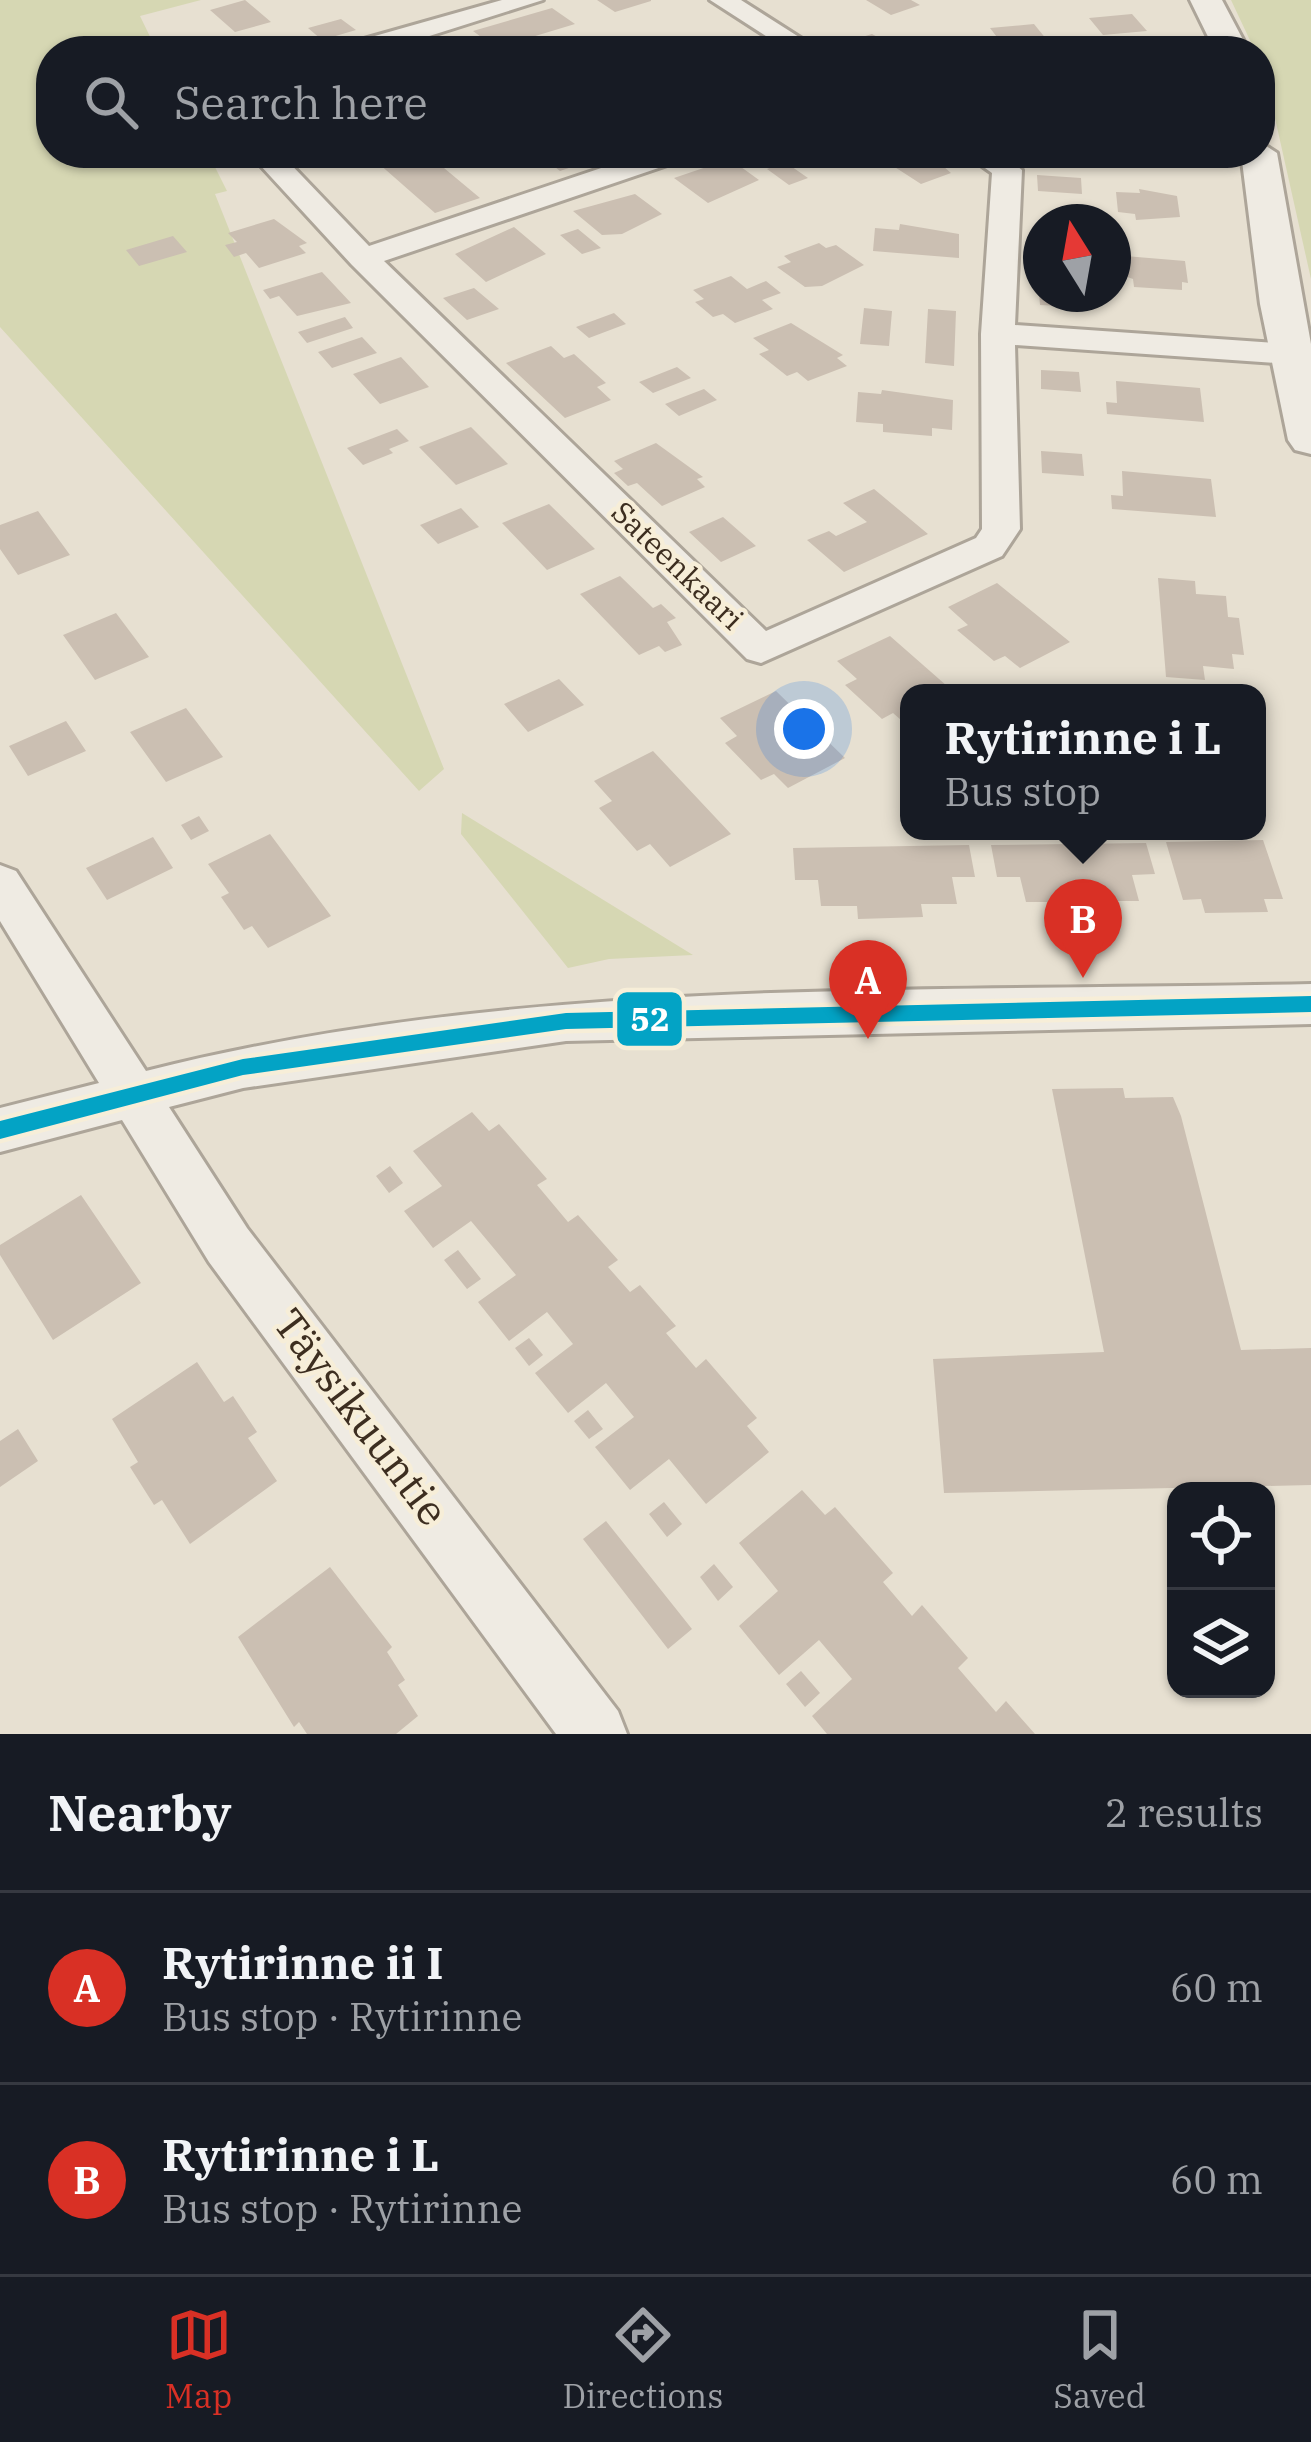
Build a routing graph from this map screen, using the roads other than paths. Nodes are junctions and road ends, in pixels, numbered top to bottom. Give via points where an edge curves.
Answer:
1 (530, 0) edge
2 (723, 0) edge
3 (1206, 0) edge
4 (405, 36) edge
5 (783, 36) edge
6 (1224, 36) edge
7 (278, 168) edge
8 (631, 168) edge
9 (1004, 168) edge
10 (1263, 168) edge
11 (363, 259) junction
12 (1296, 305) edge
13 (998, 334) junction
14 (1291, 353) junction
15 (1311, 440) edge
16 (0, 883) edge
17 (1311, 1004) edge
18 (133, 1096) junction
19 (0, 1130) edge
20 (595, 1734) edge

1 - 4 street
2 - 5 street
3 - 6 street
7 - 11 street, Sateenkaari
8 - 11 street
9 - 13 street, Sateenkaari
10 - 12 street
11 - 13 street, Sateenkaari via 761,649 989,548 1000,529
12 - 14 street
13 - 14 street
14 - 15 street
16 - 18 street, Täysikuuntie
17 - 18 street via 566,1021 243,1067
18 - 19 street
18 - 20 street, Täysikuuntie via 228,1245

